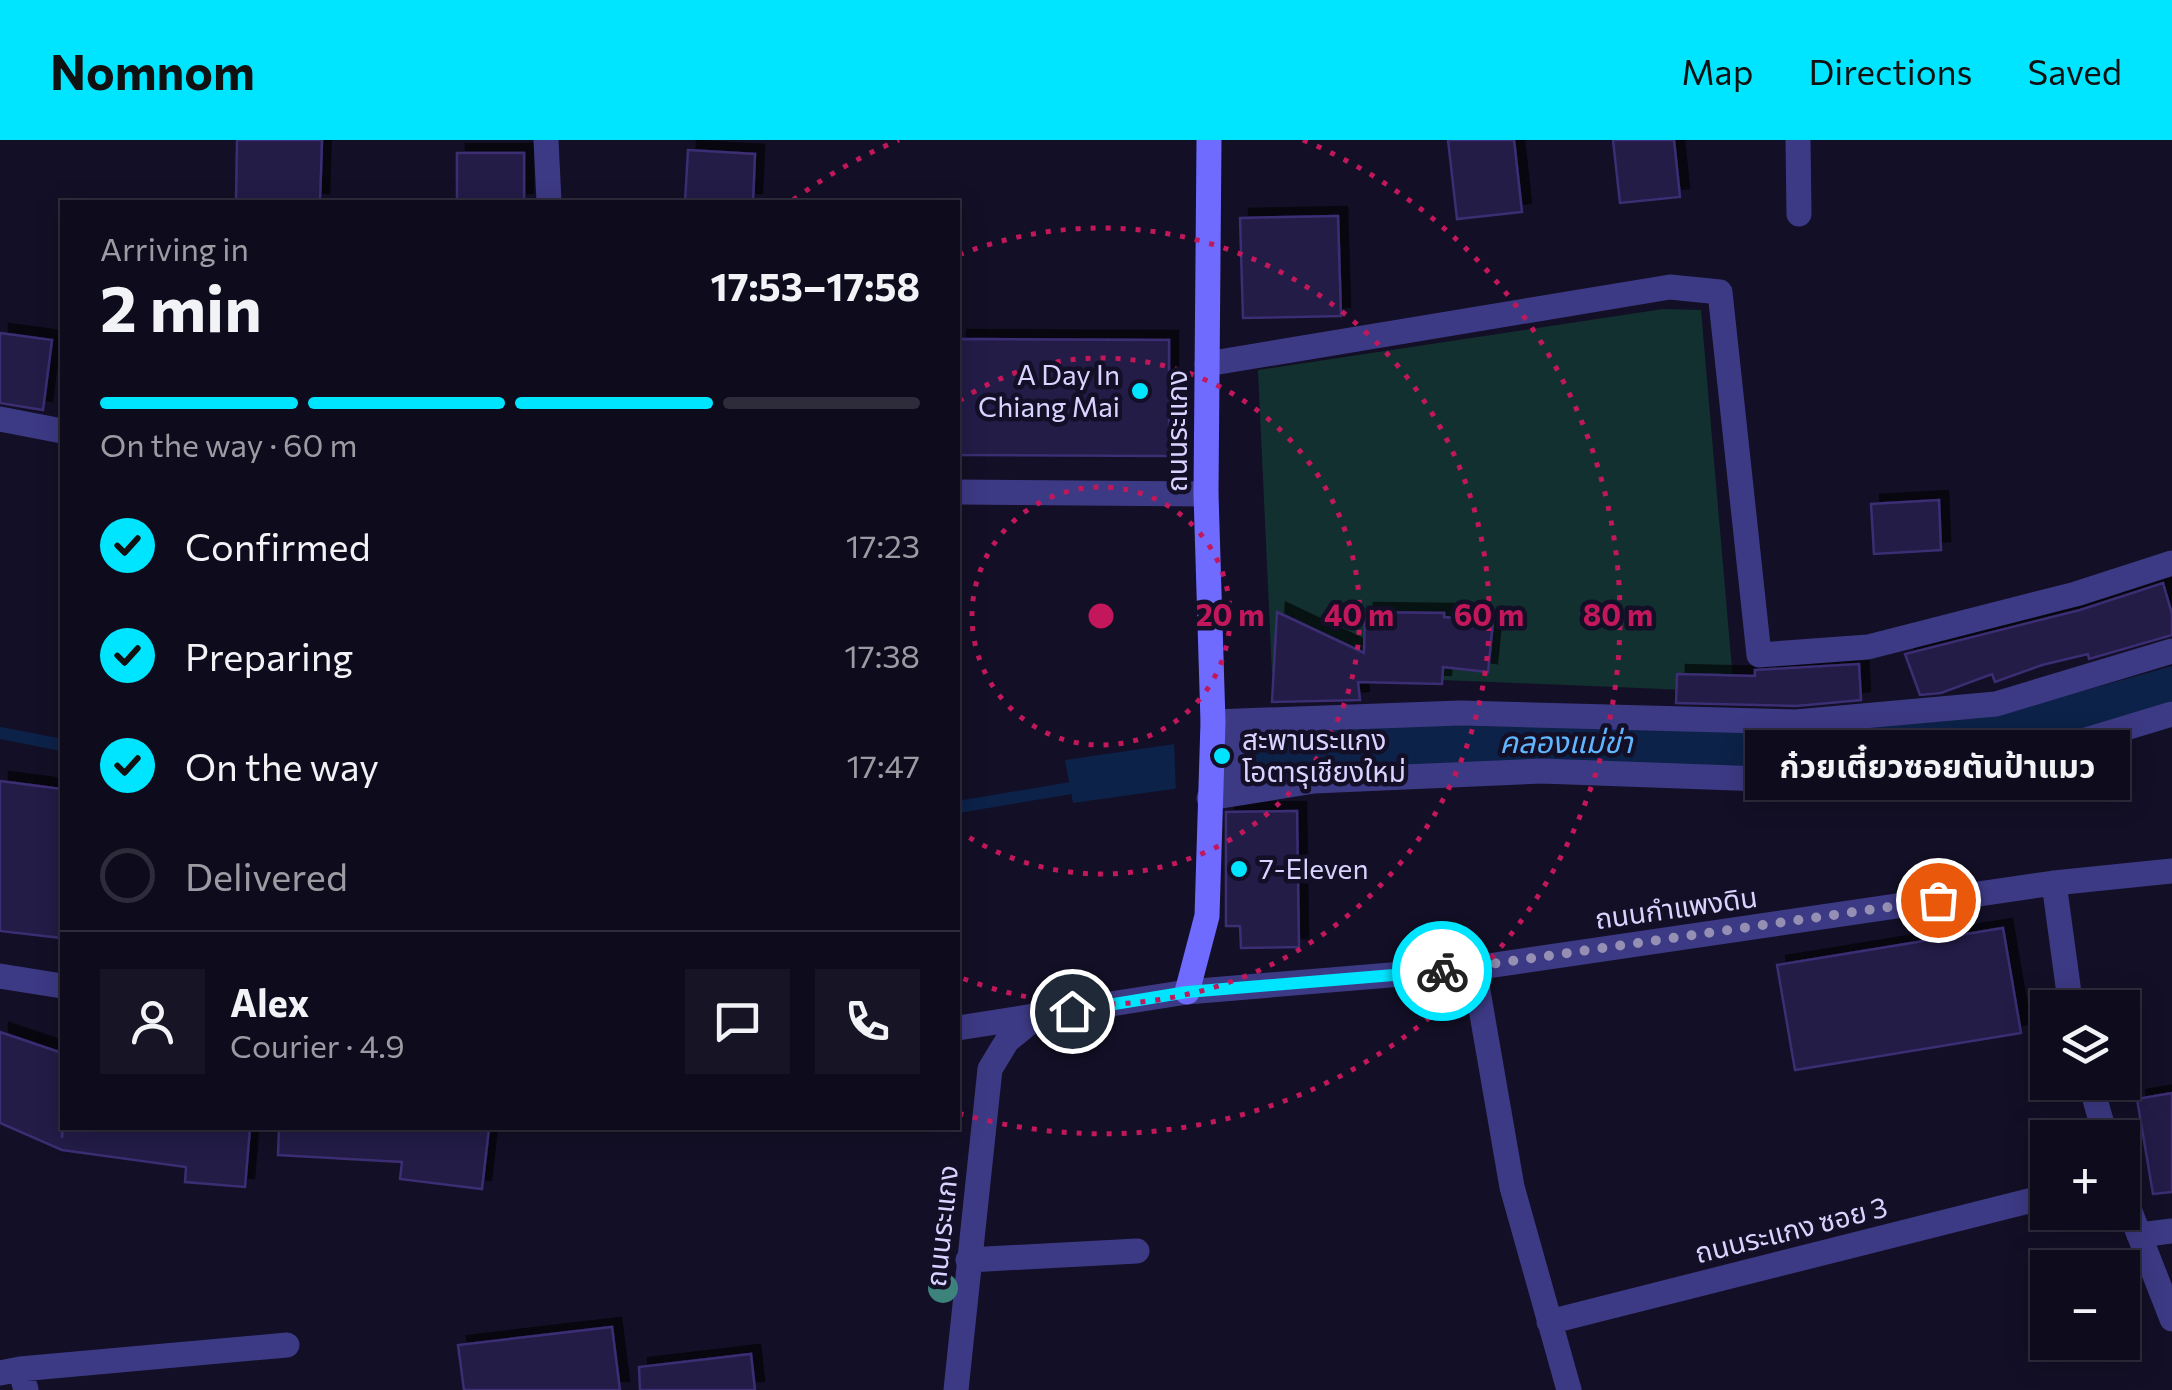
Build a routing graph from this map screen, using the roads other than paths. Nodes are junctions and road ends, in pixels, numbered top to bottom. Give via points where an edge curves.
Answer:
1 (546, 140) edge
2 (1209, 140) edge
3 (1798, 140) edge
4 (549, 200) edge
5 (1799, 214) dead end
6 (1207, 364) junction
7 (0, 420) edge
8 (60, 431) edge
9 (960, 492) edge
10 (1206, 494) junction
11 (2172, 564) edge
12 (2172, 652) edge
13 (2172, 714) edge
14 (1223, 722) junction
15 (1236, 792) junction
16 (1209, 798) junction
17 (2172, 871) edge
18 (2054, 884) junction
19 (1474, 968) junction
20 (0, 976) edge
21 (60, 986) edge
22 (2069, 990) edge
23 (1187, 992) junction
24 (1035, 1018) junction
25 (960, 1028) edge
26 (2030, 1201) edge
27 (2138, 1230) edge
28 (2172, 1231) edge
29 (2140, 1235) junction
30 (1137, 1251) dead end
31 (968, 1260) junction
32 (2172, 1319) edge
33 (1549, 1322) junction
34 (287, 1346) dead end
35 (16, 1378) edge
36 (956, 1390) edge
37 (1569, 1390) edge

1 - 4 street
2 - 6 street, ถนนระแกง
3 - 5 street
6 - 10 street, ถนนระแกง
6 - 11 street via 1670,287 1720,292 1759,655 1868,647
7 - 8 street
9 - 10 street
10 - 14 street, ถนนระแกง
12 - 14 street via 1996,704 1796,722 1460,713
13 - 15 street via 2022,759 1762,779 1542,771 1314,781
14 - 15 street
14 - 16 street, ถนนระแกง
15 - 16 street
16 - 23 street via 1207,916
17 - 18 street, ถนนกำแพงดิน
18 - 19 street, ถนนกำแพงดิน
18 - 22 street
19 - 23 street, ถนนกำแพงดิน
19 - 33 street via 1512,1186
20 - 21 street
23 - 24 street
24 - 25 street
24 - 31 street, ถนนระแกง via 1007,1040 990,1069
26 - 33 street, ถนนระแกง ซอย 3
27 - 29 street
28 - 29 street
29 - 32 street
30 - 31 street
31 - 36 street, ถนนระแกง
33 - 37 street
34 - 35 street

